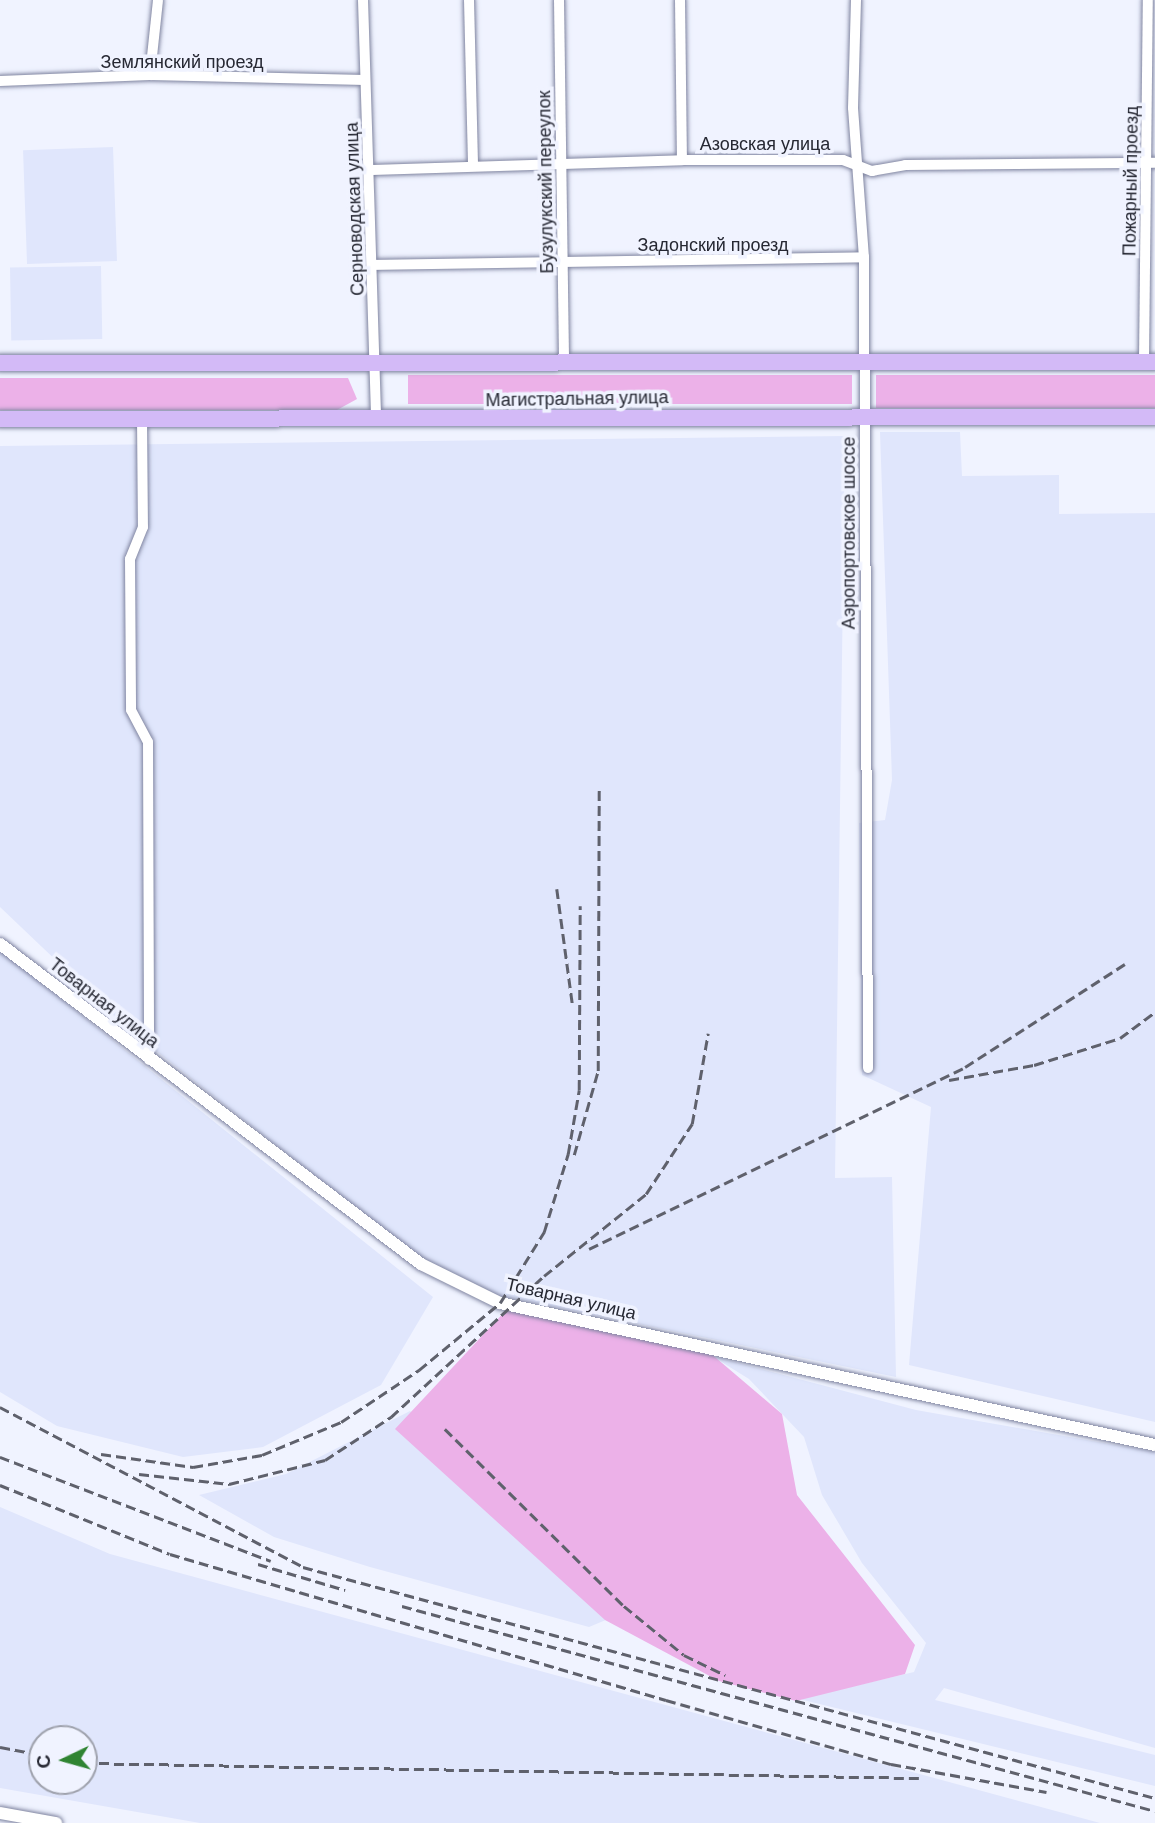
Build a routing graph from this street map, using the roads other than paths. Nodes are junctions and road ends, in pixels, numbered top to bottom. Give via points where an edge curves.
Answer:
1 (158, 0) edge
2 (363, 0) edge
3 (470, 0) edge
4 (559, 0) edge
5 (680, 0) edge
6 (856, 0) edge
7 (1148, 0) edge
8 (150, 75) junction
9 (365, 80) junction
10 (0, 81) edge
11 (682, 160) junction
12 (561, 163) junction
13 (1151, 163) edge
14 (473, 165) junction
15 (862, 165) junction
16 (372, 170) junction
17 (864, 257) junction
18 (563, 258) junction
19 (373, 265) junction
20 (863, 362) junction
21 (1149, 362) edge
22 (0, 363) edge
23 (375, 364) junction
24 (564, 364) junction
25 (1155, 416) edge
26 (376, 417) junction
27 (864, 417) junction
28 (142, 418) junction
29 (0, 419) edge
30 (0, 944) edge
31 (149, 1060) junction
32 (868, 1068) dead end
33 (1155, 1445) edge
34 (0, 1813) edge
35 (56, 1823) edge

1 - 8 street
2 - 9 street, Серноводская улица
3 - 14 street
4 - 12 street, Бузулукский переулок
5 - 11 street
6 - 15 street, Аэропортовское шоссе via 853,108
7 - 13 street, Пожарный проезд
8 - 9 street, Землянский проезд
8 - 10 street, Землянский проезд
9 - 16 street, Серноводская улица
11 - 12 street, Азовская улица
11 - 15 street, Азовская улица
12 - 14 street, Азовская улица
12 - 18 street, Бузулукский переулок
13 - 15 street, Азовская улица via 905,164 872,171
13 - 21 street, Пожарный проезд
14 - 16 street, Азовская улица
15 - 17 street, Аэропортовское шоссе
16 - 19 street, Серноводская улица
17 - 18 street, Задонский проезд via 710,264
17 - 20 street, Аэропортовское шоссе
18 - 19 street, Задонский проезд
18 - 24 street, Бузулукский переулок
19 - 23 street, Серноводская улица
20 - 21 main road, Магистральная улица
20 - 24 main road, Магистральная улица
20 - 27 street, Аэропортовское шоссе
22 - 23 main road, Магистральная улица
23 - 24 main road, Магистральная улица
23 - 26 street, Серноводская улица
25 - 27 main road, Магистральная улица
26 - 27 main road, Магистральная улица
26 - 28 main road, Магистральная улица
27 - 32 street, Аэропортовское шоссе
28 - 29 main road, Магистральная улица
28 - 31 street via 143,527 130,559 131,710 148,743
30 - 31 street, Товарная улица
31 - 33 street, Товарная улица via 421,1264 500,1303
34 - 35 street

